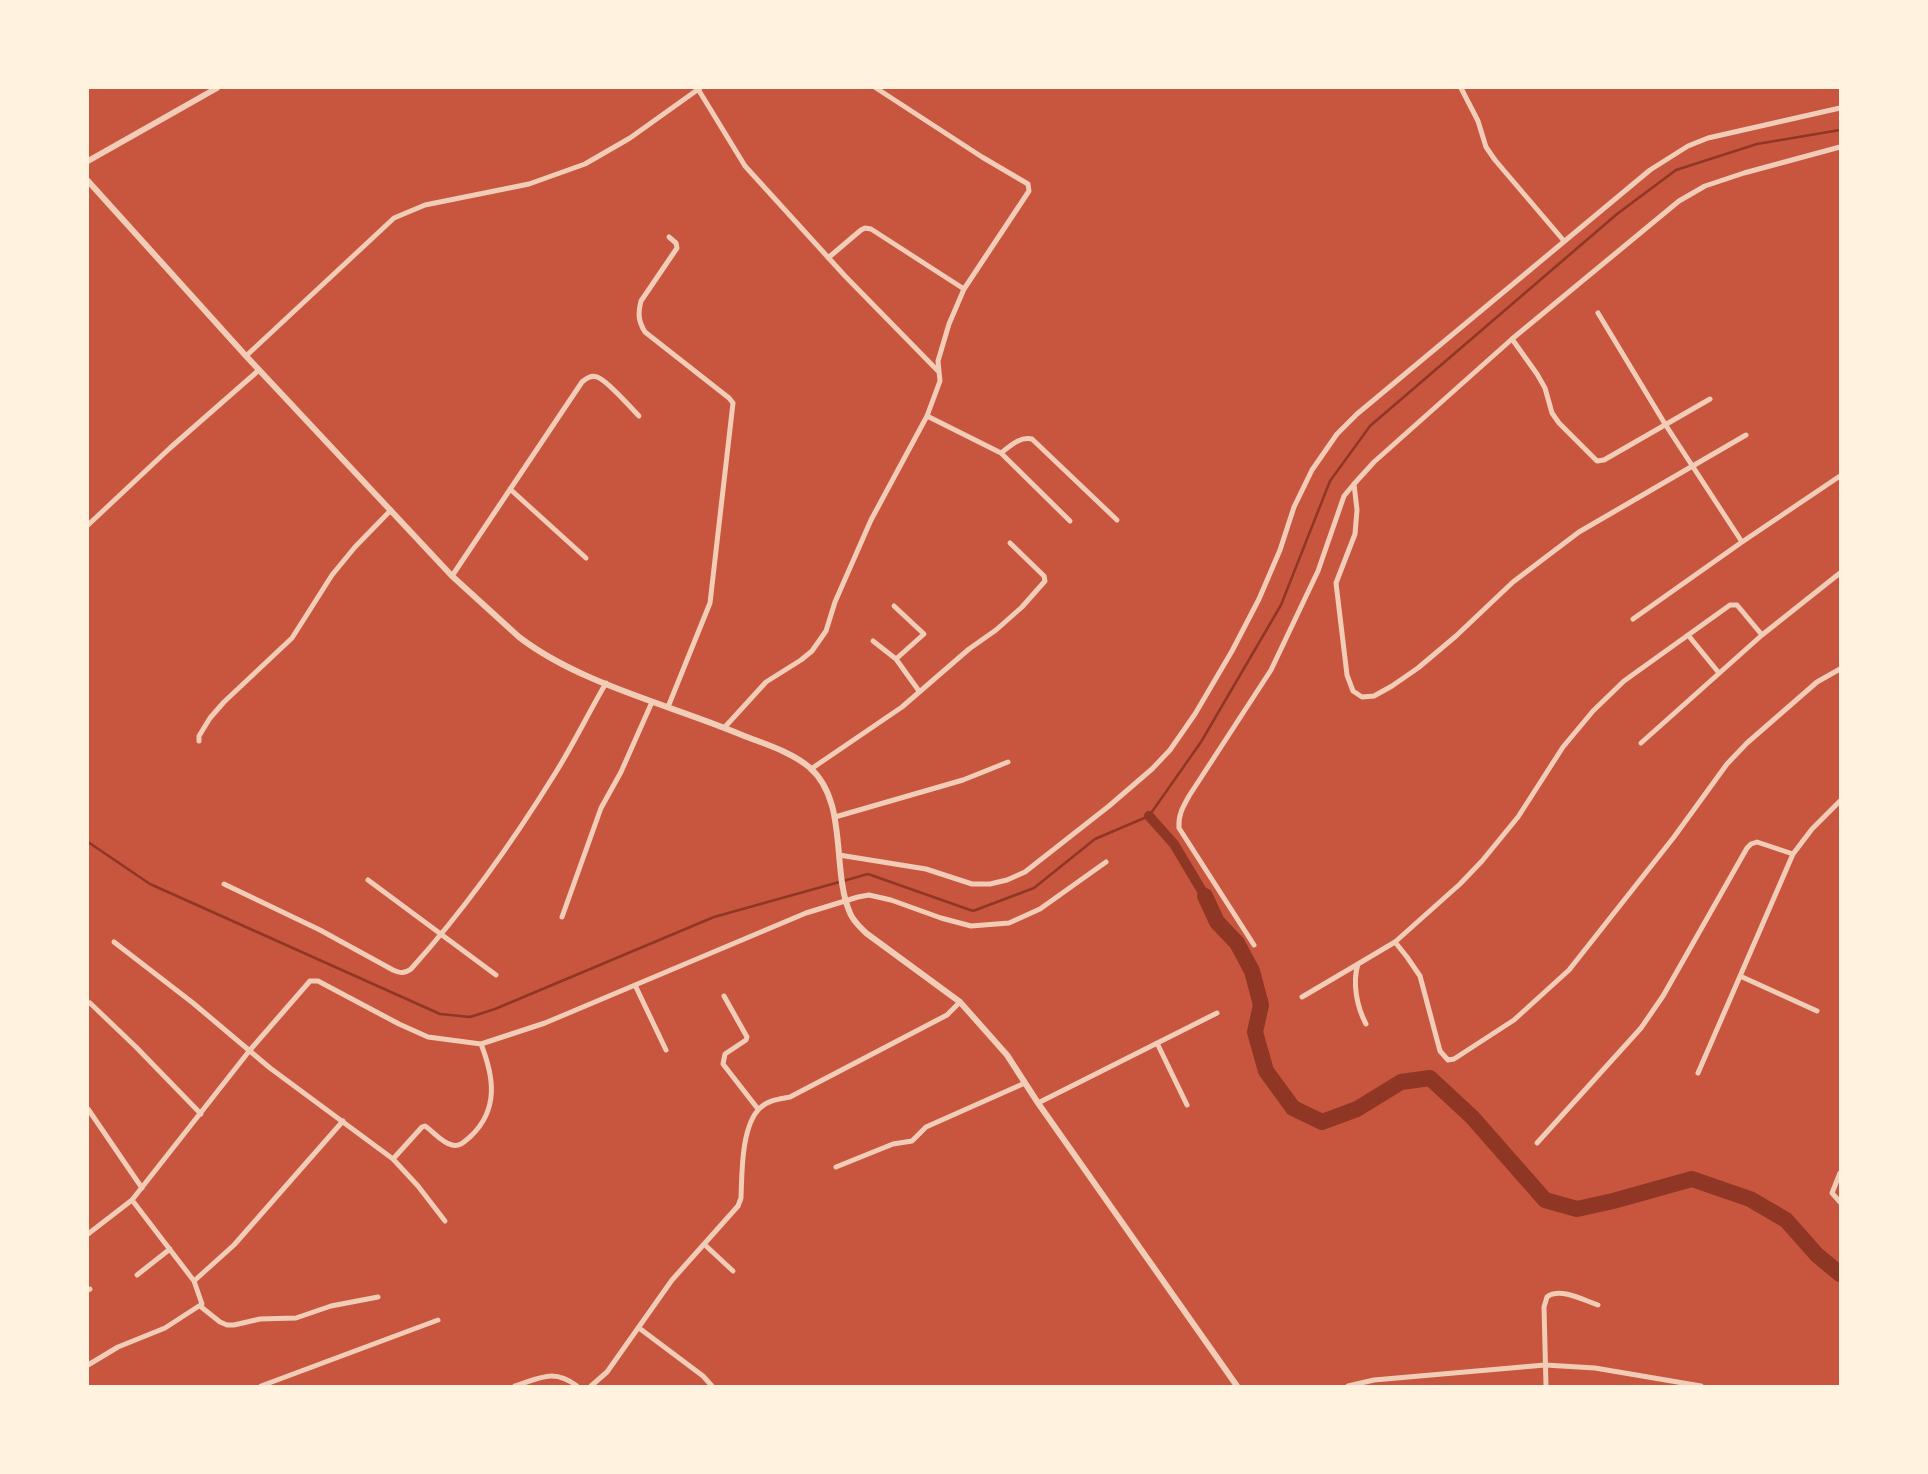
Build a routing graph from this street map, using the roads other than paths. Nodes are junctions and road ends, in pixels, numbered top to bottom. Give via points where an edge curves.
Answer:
1 (217, 88) edge
2 (699, 88) edge
3 (876, 88) edge
4 (1461, 88) edge
5 (1840, 108) edge
6 (1840, 147) edge
7 (88, 162) edge
8 (88, 181) edge
9 (669, 237) dead end
10 (1564, 241) junction
11 (828, 258) junction
12 (964, 289) junction
13 (1598, 313) dead end
14 (1512, 339) junction
15 (246, 356) junction
16 (259, 370) junction
17 (938, 371) junction
18 (1710, 399) dead end
19 (639, 416) dead end
20 (928, 416) junction
21 (1665, 424) junction
22 (1746, 435) dead end
23 (1001, 453) junction
24 (1692, 467) junction
25 (1840, 476) edge
26 (1354, 484) junction
27 (510, 489) junction
28 (391, 510) junction
29 (1117, 520) dead end
30 (1070, 521) dead end
31 (88, 525) edge
32 (1742, 542) junction
33 (1010, 544) dead end
34 (586, 558) dead end
35 (1840, 573) edge
36 (452, 576) junction
37 (894, 606) dead end
38 (1633, 619) dead end
39 (1688, 635) junction
40 (1762, 635) junction
41 (873, 641) dead end
42 (895, 659) junction
43 (1840, 669) edge
44 (1719, 673) junction
45 (606, 683) junction
46 (919, 691) junction
47 (652, 702) junction
48 (668, 707) junction
49 (724, 728) junction
50 (199, 741) dead end
51 (1641, 743) dead end
52 (1008, 762) dead end
53 (811, 769) junction
54 (1840, 802) edge
55 (835, 817) junction
56 (1793, 854) junction
57 (839, 855) junction
58 (1106, 862) dead end
59 (368, 880) dead end
60 (224, 884) dead end
61 (846, 901) junction
62 (562, 917) dead end
63 (442, 935) junction
64 (114, 942) dead end
65 (1395, 942) junction
66 (1254, 944) dead end
67 (1358, 964) junction
68 (496, 975) dead end
69 (1740, 976) junction
70 (635, 985) junction
71 (724, 996) dead end
72 (1302, 997) dead end
73 (960, 1002) junction
74 (90, 1003) dead end
75 (1817, 1011) dead end
76 (1217, 1013) dead end
77 (1366, 1024) dead end
78 (1157, 1043) junction
79 (481, 1044) junction
80 (250, 1050) junction
81 (666, 1050) dead end
82 (1698, 1073) dead end
83 (1025, 1083) junction
84 (1038, 1102) junction
85 (1187, 1105) dead end
86 (88, 1109) edge
87 (758, 1109) junction
88 (201, 1114) junction
89 (343, 1121) junction
90 (1537, 1143) dead end
91 (393, 1159) junction
92 (836, 1167) dead end
93 (1840, 1173) edge
94 (142, 1188) junction
95 (132, 1200) junction
96 (1840, 1202) edge
97 (445, 1221) dead end
98 (88, 1234) edge
99 (705, 1245) junction
100 (170, 1248) junction
101 (733, 1271) dead end
102 (137, 1275) dead end
103 (194, 1281) junction
104 (378, 1297) dead end
105 (1598, 1304) dead end
106 (200, 1306) junction
107 (438, 1320) dead end
108 (639, 1328) junction
109 (88, 1365) edge
110 (1545, 1365) junction
111 (261, 1387) edge
112 (515, 1387) edge
113 (577, 1387) edge
114 (591, 1387) edge
115 (712, 1387) edge
116 (1237, 1387) edge
117 (1348, 1387) edge
118 (1546, 1387) edge
119 (1700, 1387) edge

1 - 7 street
2 - 11 street via 745,166
2 - 15 street via 585,164 529,184 425,205 394,218
3 - 12 street via 1030,187
4 - 10 street via 1486,147
5 - 10 street via 1688,146 1650,170
6 - 14 street via 1705,186 1679,201
8 - 15 street
9 - 48 street via 677,248 641,301 641,325 733,404 711,597
10 - 57 street via 1337,434 1312,470 1259,599 1195,714 1170,750 1109,806 1025,872 990,884
11 - 12 street via 861,230 871,229
11 - 17 street
12 - 17 street via 949,324
13 - 21 street
14 - 21 street via 1545,388 1559,423 1597,461
14 - 26 street
15 - 16 street
16 - 28 street
16 - 31 street
17 - 20 street via 940,381
18 - 21 street
19 - 27 street via 601,378 588,377
20 - 23 street
20 - 49 street via 871,520 819,642 801,660 766,682
21 - 24 street
22 - 24 street
23 - 29 street via 1022,439 1032,439
23 - 30 street
24 - 26 street via 1570,539 1513,582 1418,668 1374,696 1362,697 1353,691 1347,676 1336,583 1355,534
24 - 32 street
25 - 32 street
26 - 66 street via 1344,496 1318,570 1271,670 1189,796 1178,821
27 - 34 street
27 - 36 street
28 - 36 street
28 - 50 street via 331,575 292,638 210,718
32 - 38 street
33 - 46 street via 1045,581 1022,607
35 - 40 street
36 - 45 street via 530,645
37 - 42 street via 923,634
39 - 40 street via 1734,604
39 - 44 street
39 - 65 street via 1624,681 1592,711 1482,861
40 - 44 street
41 - 42 street
42 - 46 street
43 - 65 street via 1817,682 1727,764 1569,970 1514,1020 1454,1059 1448,1060 1440,1051 1420,976
44 - 51 street
45 - 47 street
45 - 63 street via 557,771
46 - 53 street
47 - 48 street
47 - 62 street via 601,808
48 - 49 street
49 - 53 street via 791,755
52 - 55 street via 963,780
53 - 55 street
54 - 56 street
55 - 57 street
56 - 69 street
56 - 90 street via 1757,842 1747,848 1641,1028
57 - 61 street
58 - 61 street via 1040,909 1009,923 971,926 869,895
59 - 63 street
60 - 63 street via 400,973 411,969
61 - 70 street via 806,912
61 - 73 street via 866,933
63 - 68 street
64 - 80 street
65 - 67 street
67 - 72 street
67 - 77 street via 1354,974
69 - 75 street
69 - 82 street
70 - 79 street
70 - 81 street
71 - 87 street via 747,1037 725,1054 723,1064
73 - 83 street
73 - 87 street via 947,1015 790,1097
74 - 88 street
76 - 78 street
78 - 84 street
78 - 85 street
79 - 80 street via 428,1037 310,981
79 - 91 street via 492,1090 483,1121 455,1146 422,1127
80 - 88 street
80 - 89 street
83 - 84 street
83 - 92 street via 926,1127 912,1141
84 - 116 street
86 - 94 street
87 - 99 street via 747,1136 740,1202
88 - 94 street
89 - 91 street
89 - 103 street via 234,1245
91 - 97 street
93 - 96 street via 1832,1193
94 - 95 street
95 - 98 street
95 - 100 street
99 - 101 street
99 - 108 street via 672,1280
100 - 102 street
100 - 103 street
103 - 106 street
104 - 106 street via 296,1318 234,1325 220,1322
105 - 110 street via 1564,1294 1547,1297
106 - 109 street
107 - 111 street
108 - 114 street
108 - 115 street
110 - 117 street via 1374,1380
110 - 118 street
110 - 119 street via 1595,1368
112 - 113 street via 557,1375

